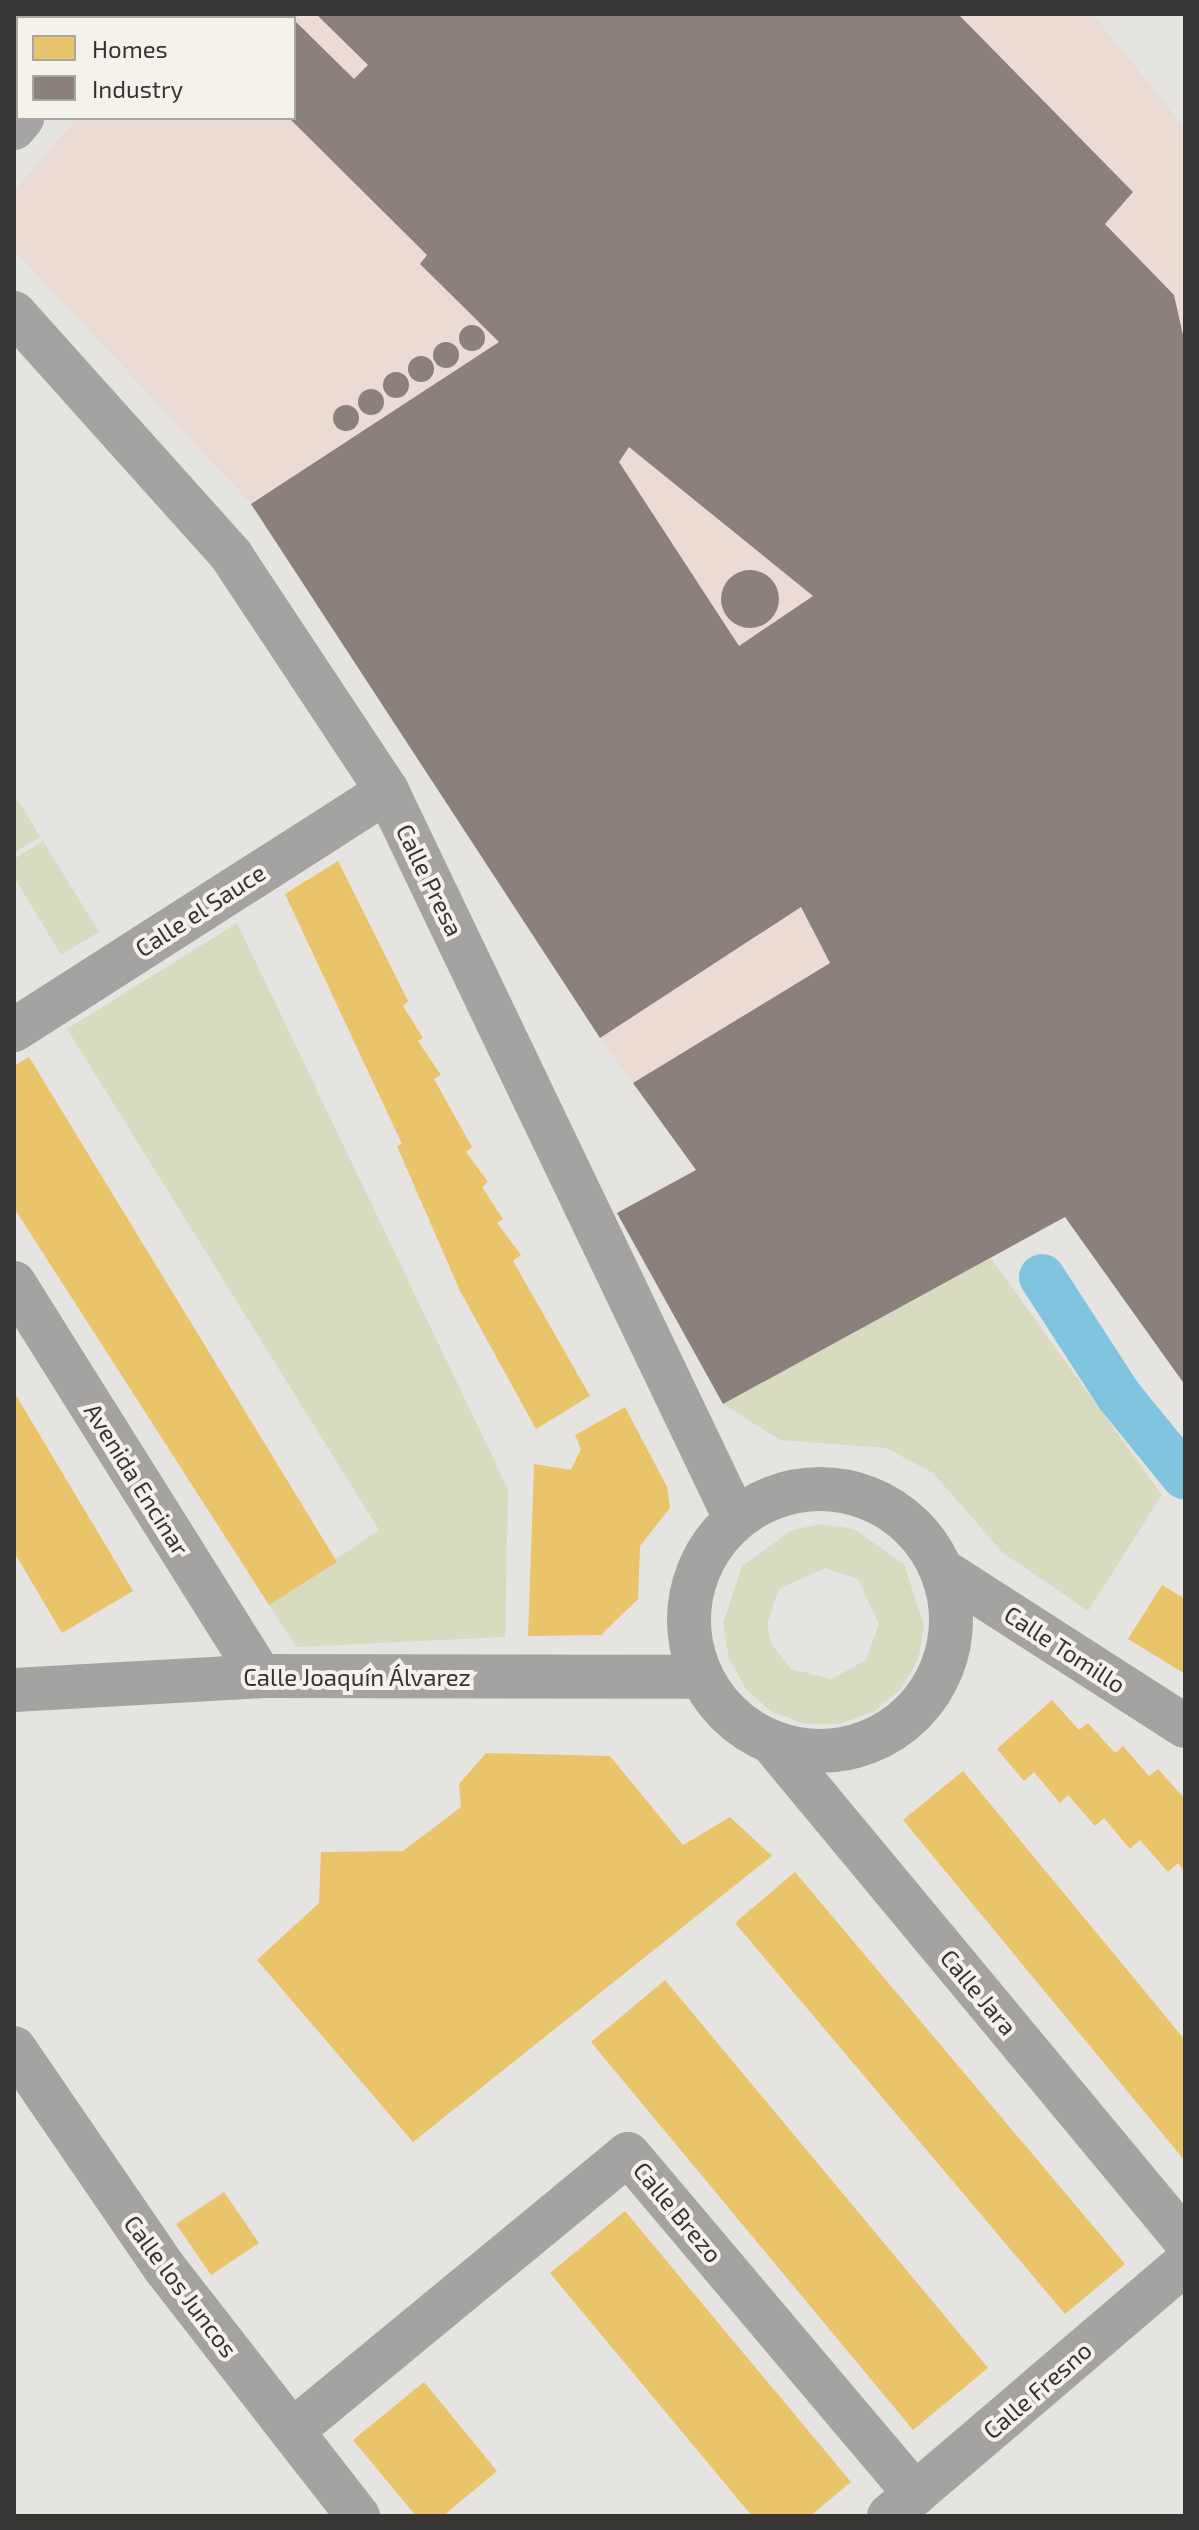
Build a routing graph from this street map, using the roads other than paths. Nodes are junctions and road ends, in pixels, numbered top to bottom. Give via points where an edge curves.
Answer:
1 (14, 313) edge
2 (387, 791) junction
3 (14, 1030) edge
4 (14, 1283) edge
5 (735, 1518) junction
6 (945, 1572) junction
7 (261, 1676) junction
8 (700, 1677) junction
9 (14, 1690) edge
10 (1185, 1726) edge
11 (773, 1744) junction
12 (14, 2048) edge
13 (1185, 2240) edge
14 (1185, 2263) edge
15 (292, 2431) junction
16 (902, 2505) edge
17 (358, 2516) edge

1 - 2 street, Calle Presa via 231,555
2 - 3 street, Calle el Sauce
2 - 5 street, Calle Presa
4 - 7 street, Avenida Encinar
5 - 6 street via 770,1497 810,1487 851,1491 891,1508 920,1531
5 - 8 street via 707,1552 691,1592 689,1635
6 - 10 street, Calle Tomillo
6 - 11 street via 953,1629 940,1677 911,1716 857,1745 821,1753
7 - 8 street, Calle Joaquín Álvarez
7 - 9 street, Calle Joaquín Álvarez
8 - 11 street via 730,1717
11 - 13 street, Calle Jara
12 - 15 street, Calle los Juncos via 164,2267
14 - 16 street, Calle Fresno
15 - 16 street, Calle Brezo via 628,2154
15 - 17 street, Calle los Juncos

